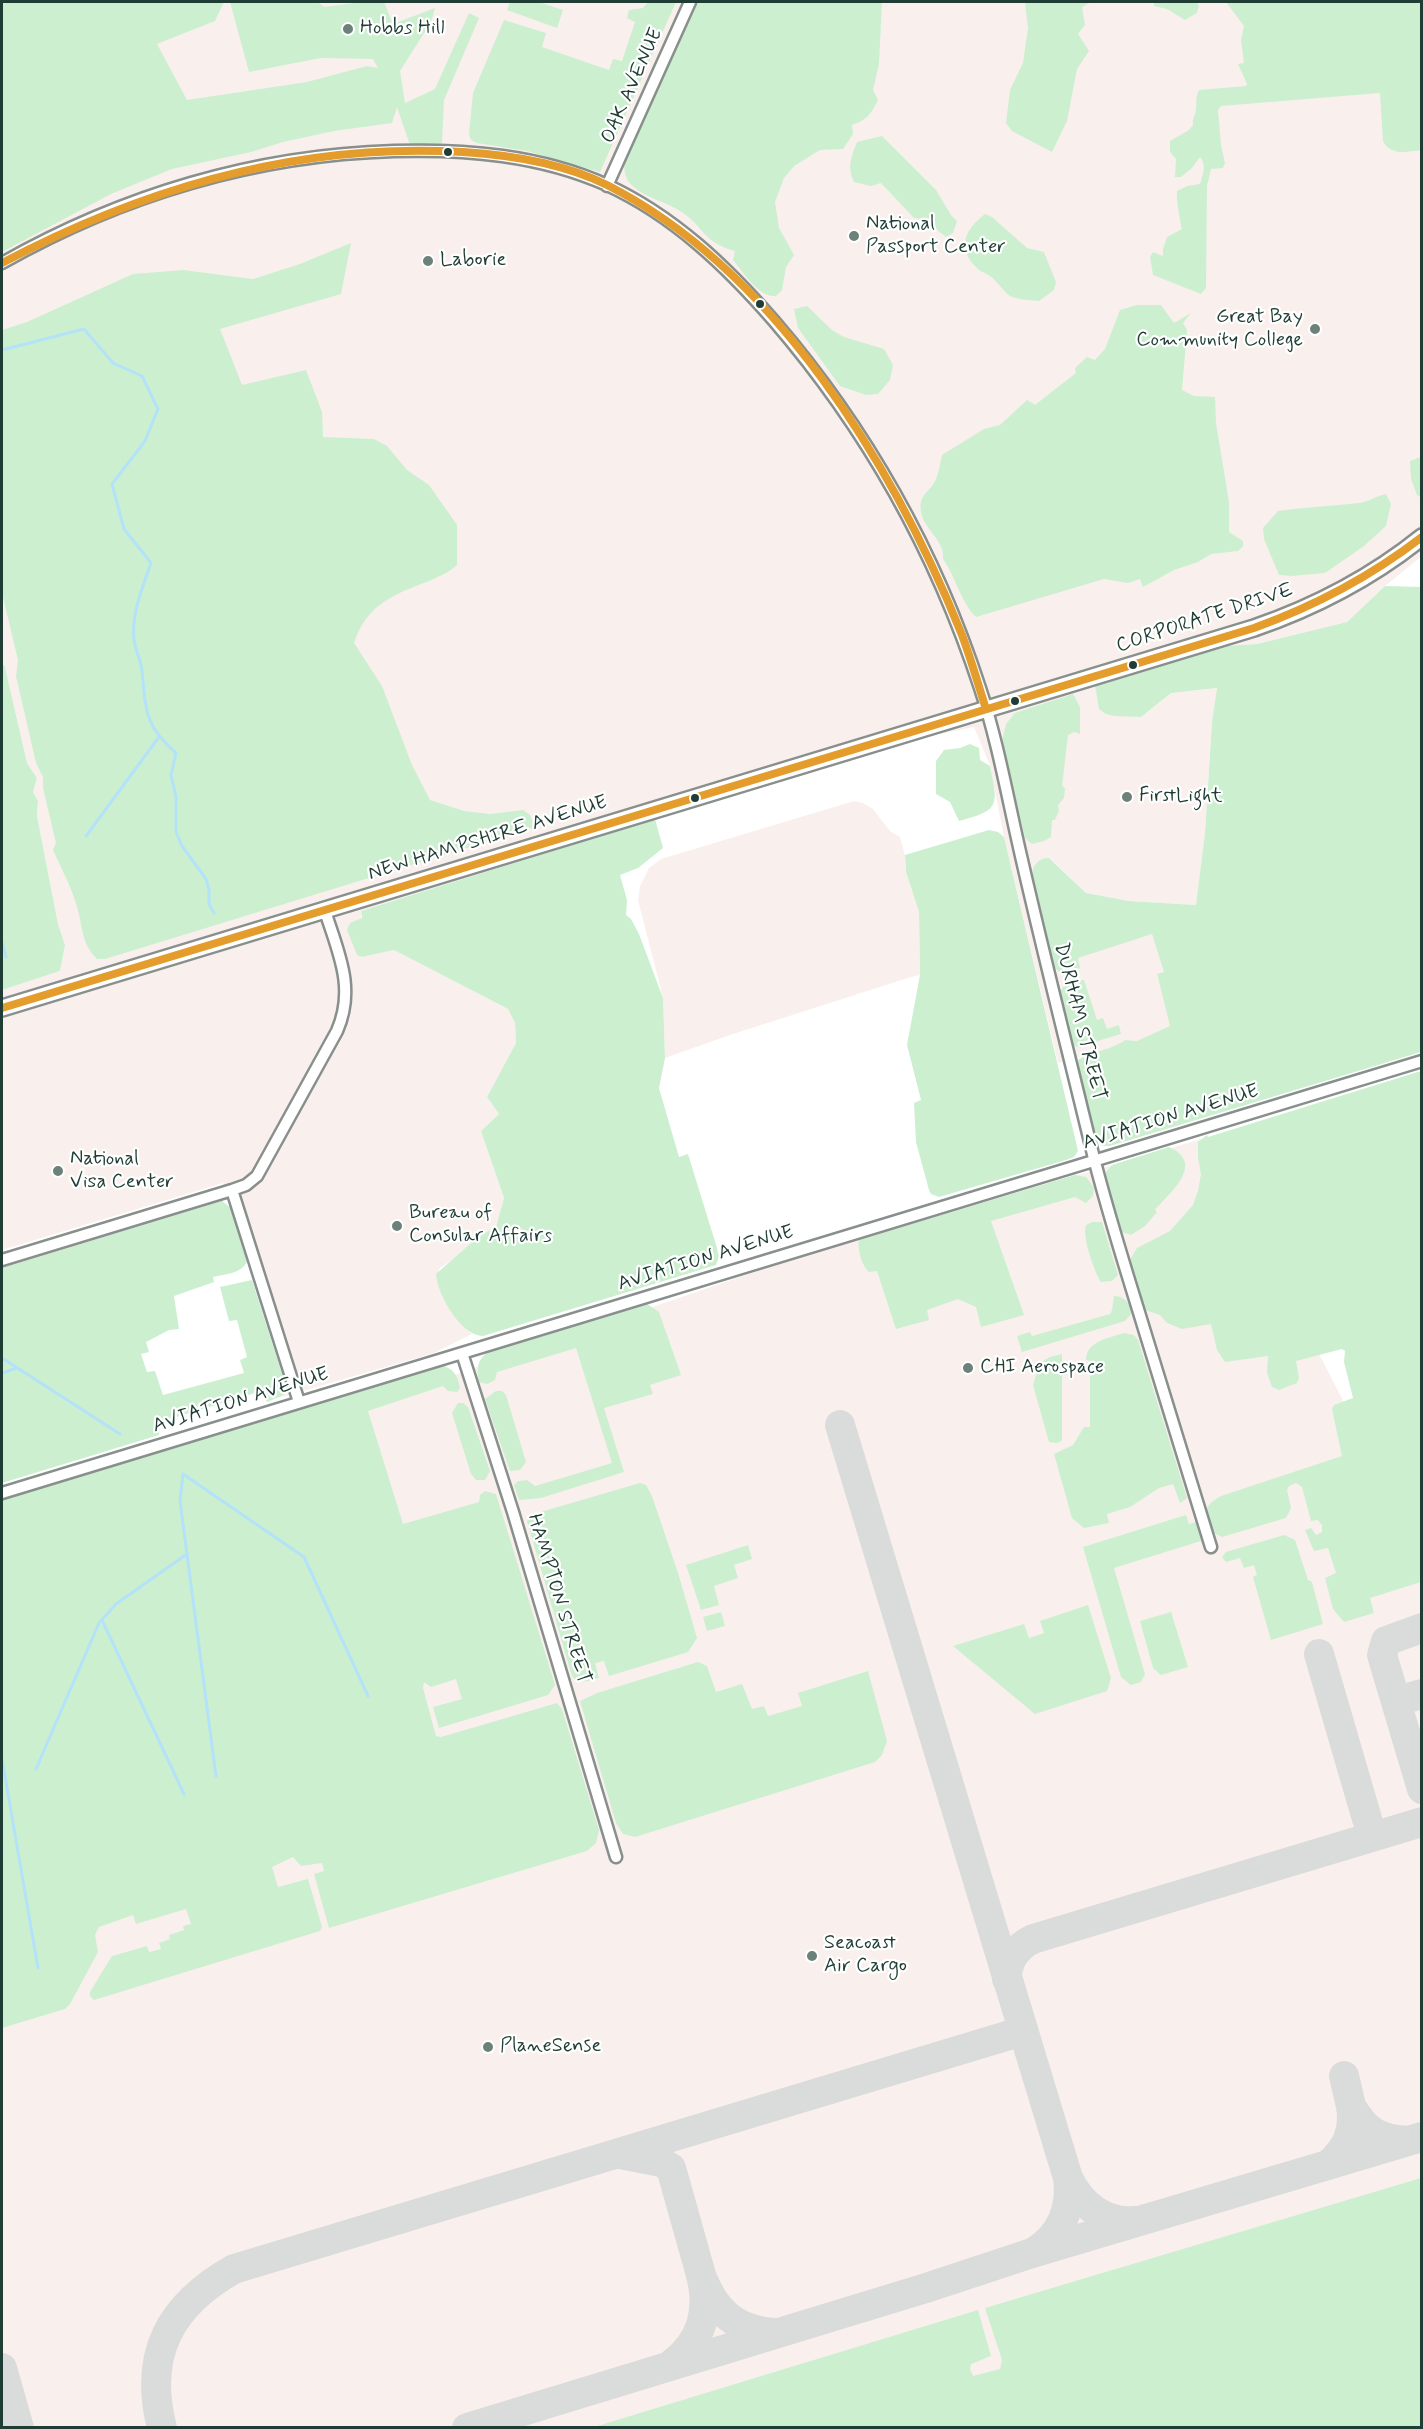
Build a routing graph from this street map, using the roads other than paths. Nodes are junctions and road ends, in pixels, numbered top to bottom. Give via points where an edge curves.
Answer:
1 (690, 2) edge
2 (607, 186) junction
3 (2, 263) edge
4 (1422, 537) edge
5 (986, 709) junction
6 (325, 911) junction
7 (2, 1008) edge
8 (1422, 1061) edge
9 (1094, 1160) junction
10 (232, 1190) junction
11 (2, 1260) edge
12 (462, 1353) junction
13 (299, 1402) junction
14 (2, 1493) edge
15 (1211, 1547) dead end
16 (616, 1857) dead end

1 - 2 street, OAK AVENUE
2 - 3 street, DURHAM STREET via 535,162 461,151 315,157 229,172 146,196 65,229
2 - 5 street, DURHAM STREET via 667,220 709,252 798,349 837,401 878,463 923,546 960,631
4 - 5 street, CORPORATE DRIVE via 1369,575 1289,616
5 - 6 street, NEW HAMPSHIRE AVENUE
5 - 9 street, DURHAM STREET
6 - 7 street, NEW HAMPSHIRE AVENUE
6 - 10 street via 345,972 344,1014 264,1166 246,1185
8 - 9 street, AVIATION AVENUE
9 - 12 street, AVIATION AVENUE
9 - 15 street, DURHAM STREET
10 - 11 street
10 - 13 street
12 - 13 street, AVIATION AVENUE
12 - 16 street, HAMPTON STREET
13 - 14 street, AVIATION AVENUE

